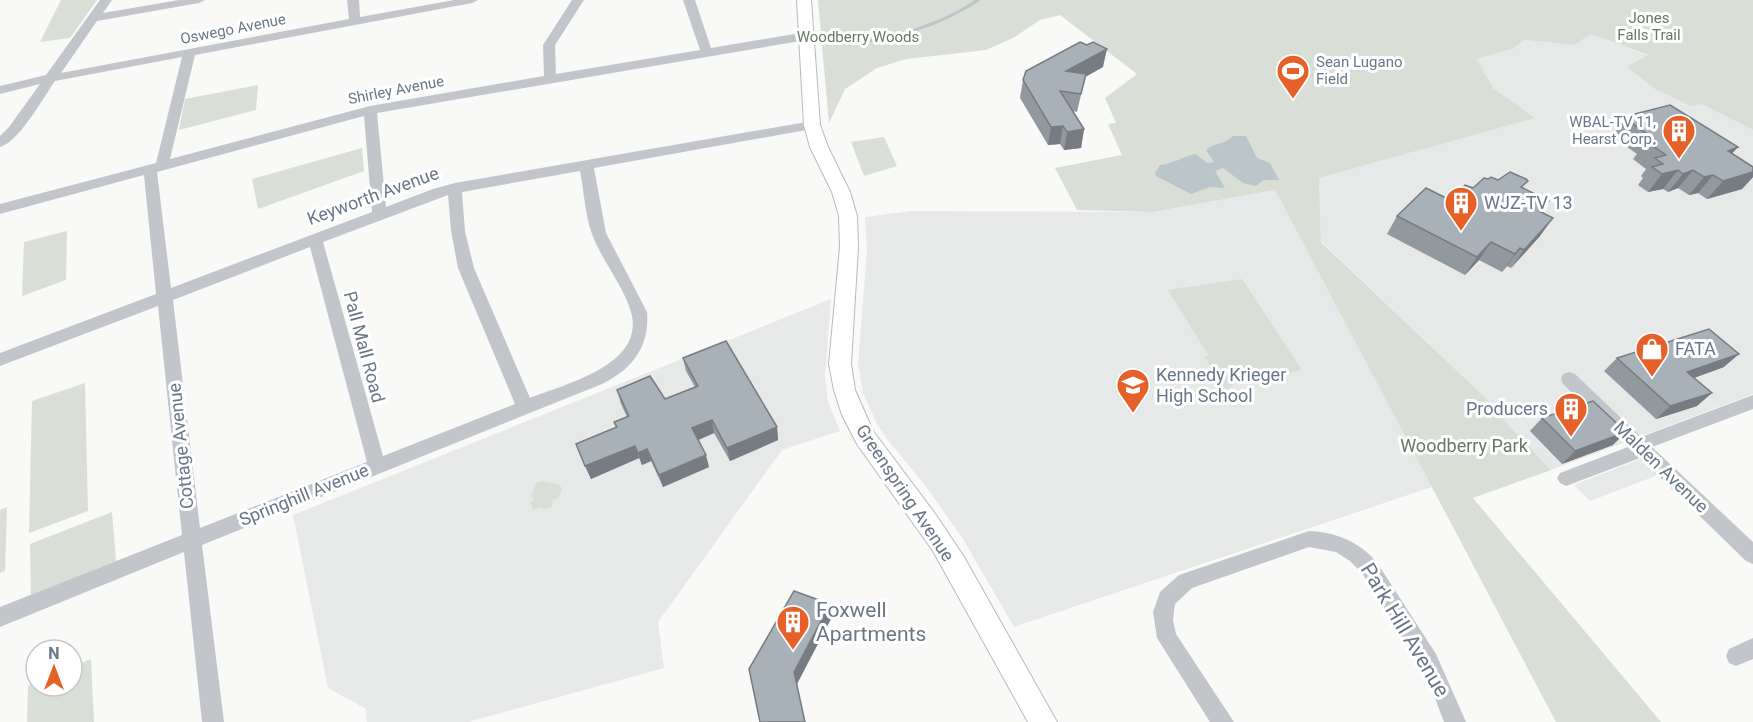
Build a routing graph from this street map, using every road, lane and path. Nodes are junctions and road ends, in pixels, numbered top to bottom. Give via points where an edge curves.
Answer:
1 (106, 0) edge
2 (199, 0) edge
3 (353, 0) edge
4 (472, 0) edge
5 (578, 0) edge
6 (689, 0) edge
7 (804, 0) edge
8 (93, 18) junction
9 (356, 21) junction
10 (806, 36) junction
11 (189, 53) junction
12 (707, 53) junction
13 (52, 78) junction
14 (550, 79) junction
15 (0, 90) edge
16 (370, 110) junction
17 (812, 125) junction
18 (0, 142) edge
19 (586, 164) junction
20 (156, 168) junction
21 (455, 188) junction
22 (0, 209) edge
23 (379, 213) junction
24 (315, 238) junction
25 (164, 296) junction
26 (0, 360) edge
27 (1569, 379) dead end
28 (1753, 402) edge
29 (525, 407) junction
30 (1641, 447) junction
31 (377, 466) junction
32 (1566, 478) dead end
33 (192, 541) junction
34 (1753, 555) edge
35 (0, 617) edge
36 (213, 722) edge
37 (1043, 722) edge
38 (1223, 722) edge
39 (1455, 722) edge

1 - 8 street
2 - 8 street
3 - 9 street
4 - 9 street, Oswego Avenue
5 - 14 street via 549,45
6 - 12 street
7 - 10 main road, Greenspring Avenue
8 - 13 street
9 - 11 street, Oswego Avenue
10 - 12 street, Shirley Avenue
10 - 17 main road, Greenspring Avenue
11 - 13 street, Oswego Avenue
11 - 20 street, Cottage Avenue
12 - 14 street, Shirley Avenue
13 - 15 street, Oswego Avenue
13 - 18 street via 14,130
14 - 16 street, Shirley Avenue
16 - 20 street, Shirley Avenue
16 - 23 street
17 - 19 street, Keyworth Avenue
17 - 37 main road, Greenspring Avenue via 848,216 840,364 841,382 852,414 870,447 944,546
19 - 21 street, Keyworth Avenue
19 - 29 street, Springhill Avenue via 599,233 634,299 640,322 637,343 619,368 609,374
20 - 22 street, Shirley Avenue
20 - 25 street, Cottage Avenue
21 - 23 street, Keyworth Avenue
21 - 29 street via 466,268
23 - 24 street, Keyworth Avenue
24 - 25 street, Keyworth Avenue
24 - 31 street, Pall Mall Road
25 - 26 street, Keyworth Avenue
25 - 33 street, Cottage Avenue
27 - 30 street, Malden Avenue
28 - 30 street
29 - 31 street, Springhill Avenue
30 - 32 street
30 - 34 street, Malden Avenue
31 - 33 street, Springhill Avenue
33 - 35 street, Springhill Avenue
33 - 36 street, Cottage Avenue
38 - 39 street, Park Hill Avenue via 1167,638 1162,623 1166,597 1186,582 1309,539 1348,548 1370,567 1430,663

